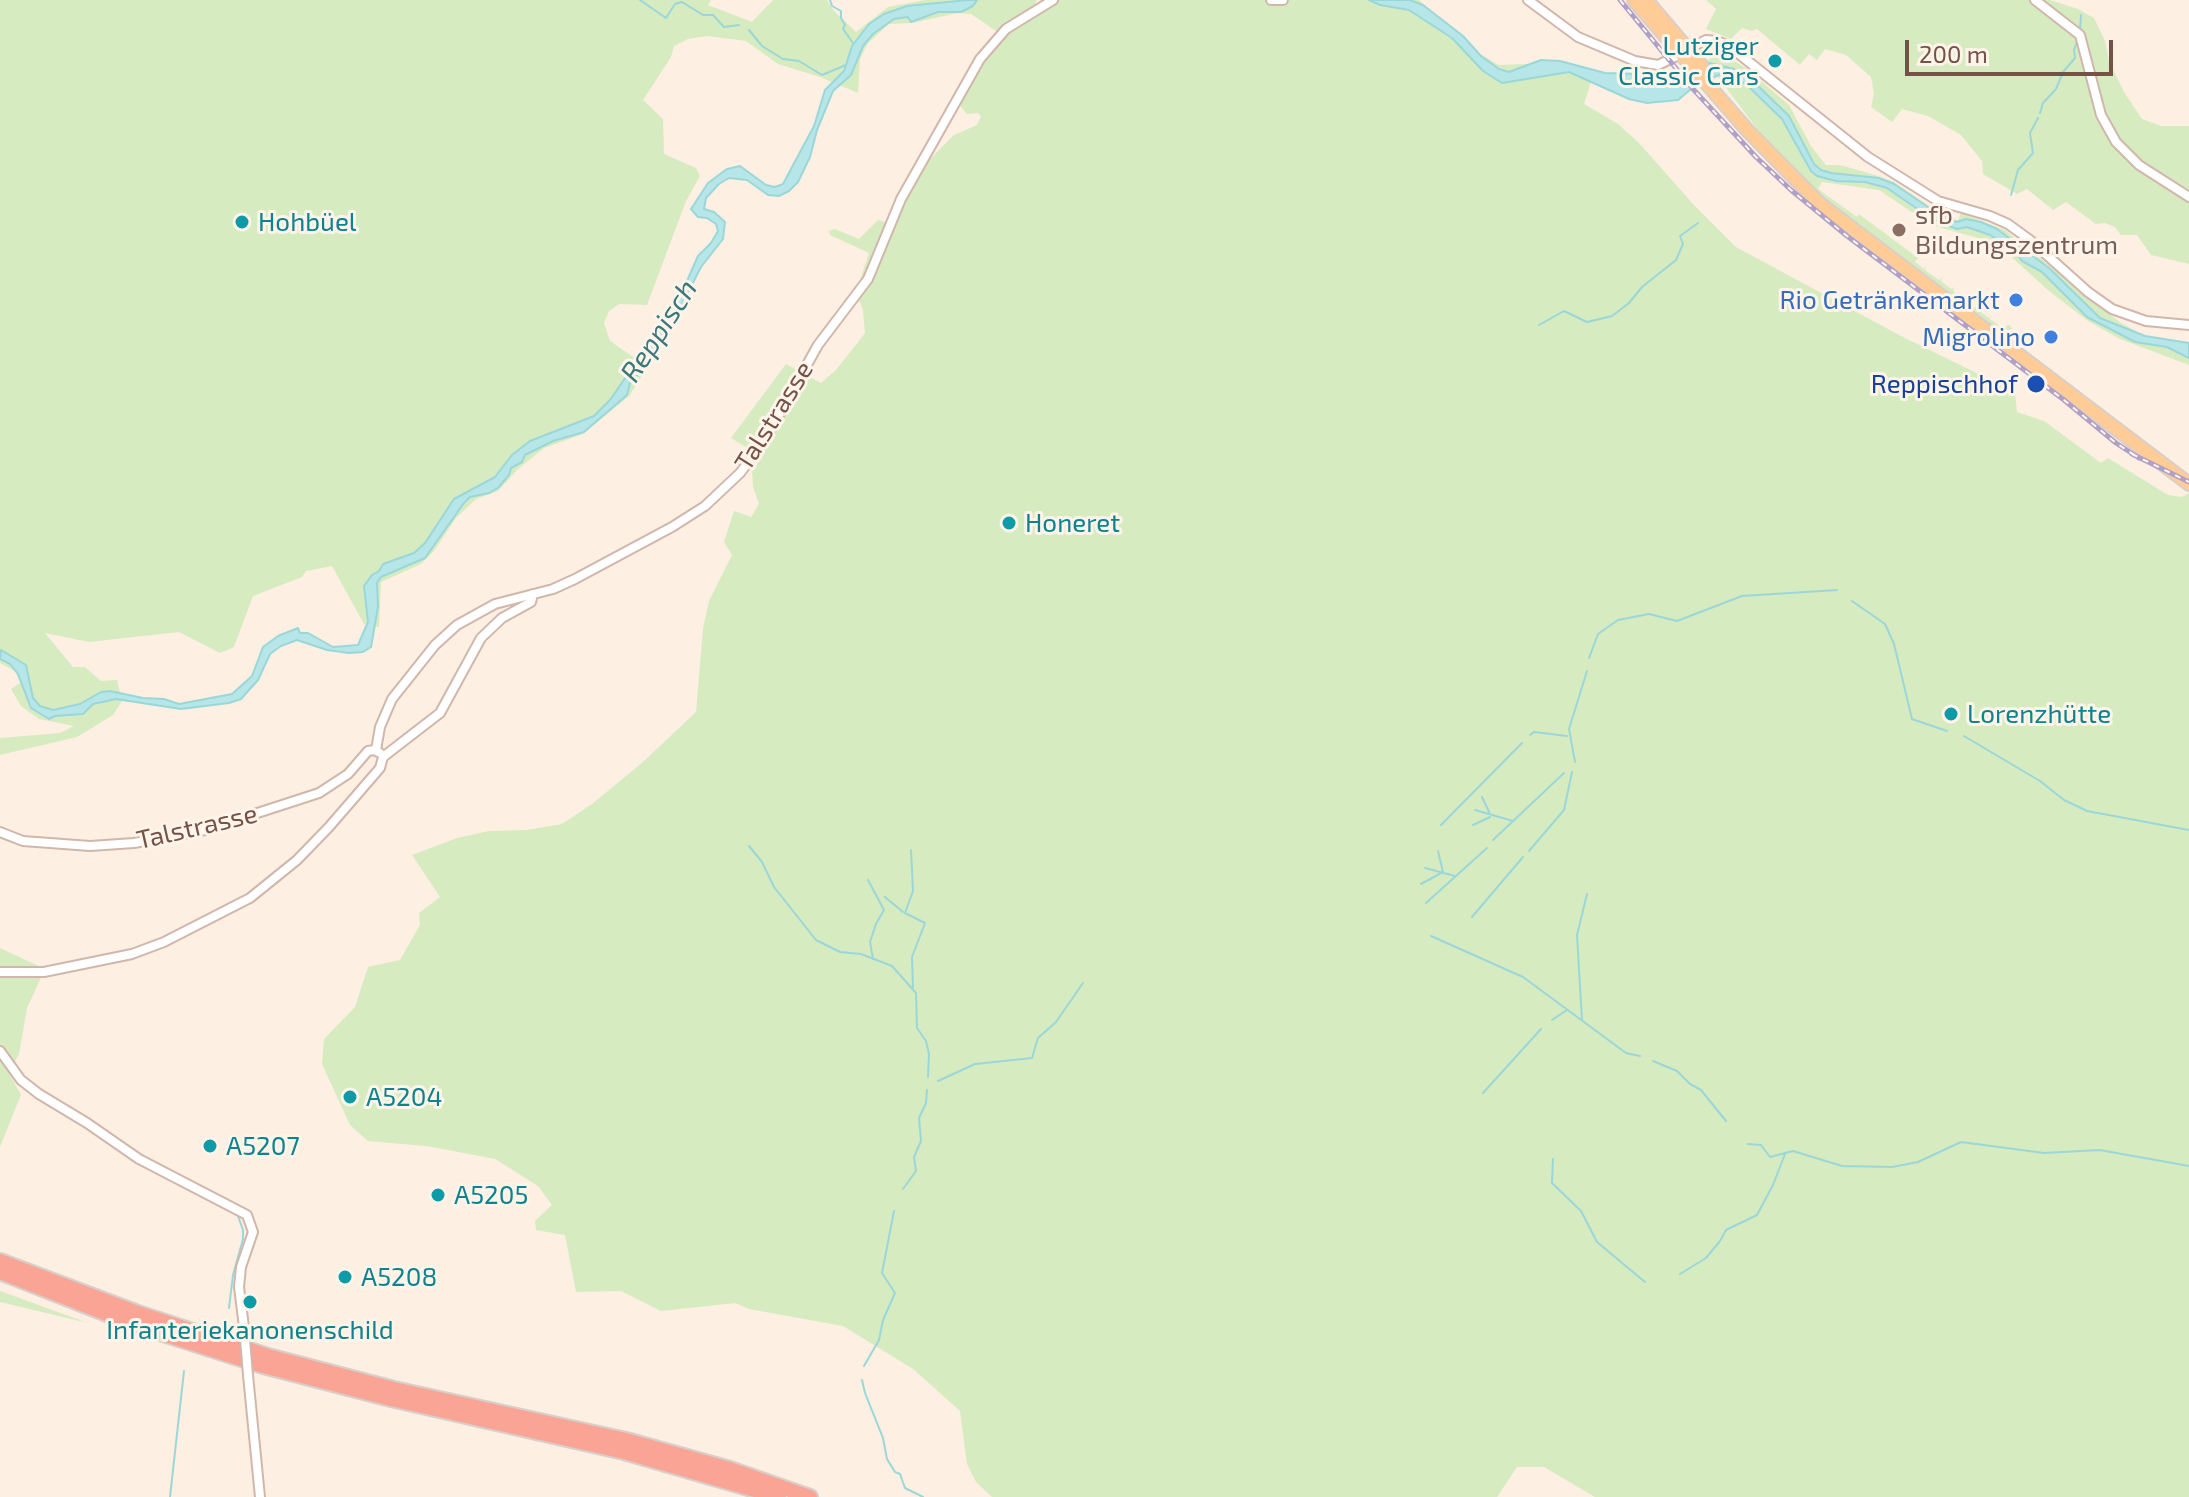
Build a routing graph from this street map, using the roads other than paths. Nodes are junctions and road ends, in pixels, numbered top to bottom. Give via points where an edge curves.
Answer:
1 (1053, 0) edge
2 (1271, 0) edge
3 (1283, 0) edge
4 (1528, 0) edge
5 (1634, 0) edge
6 (1646, 0) edge
7 (2035, 0) edge
8 (1684, 51) junction
9 (2189, 197) edge
10 (2189, 325) edge
11 (2189, 484) edge
12 (533, 594) junction
13 (379, 754) junction
14 (0, 832) edge
15 (0, 972) edge
16 (0, 1051) edge
17 (0, 1261) edge
18 (0, 1272) edge
19 (0, 1281) edge
20 (56, 1294) junction
21 (260, 1497) edge
22 (779, 1497) edge
23 (810, 1497) edge

1 - 12 street, Talstrasse via 1006,29 980,59 901,199 868,279 818,345 765,440 740,473 684,520 575,579
2 - 3 street
4 - 8 street via 1578,37 1641,63 1658,65
5 - 8 main road
6 - 8 main road
7 - 9 street via 2080,35 2101,115 2116,142 2139,165
8 - 10 street via 1706,40 1729,46 1868,157 1938,201 2008,224 2112,309 2146,321
8 - 11 main road via 1794,179 1835,215
12 - 13 street via 531,602 497,622 476,643 440,713
12 - 13 street, Talstrasse via 480,611 439,640 389,704 380,727
13 - 14 street, Talstrasse via 368,751 324,791 215,827 90,846 30,842
13 - 15 street via 380,768 311,846 265,887 226,912 118,957 44,972
16 - 21 street, bridge via 39,1094 139,1159 247,1215 253,1232 239,1287
17 - 23 highway via 253,1352 613,1437
18 - 20 highway
19 - 20 highway via 41,1297
20 - 22 highway via 263,1366 624,1452

